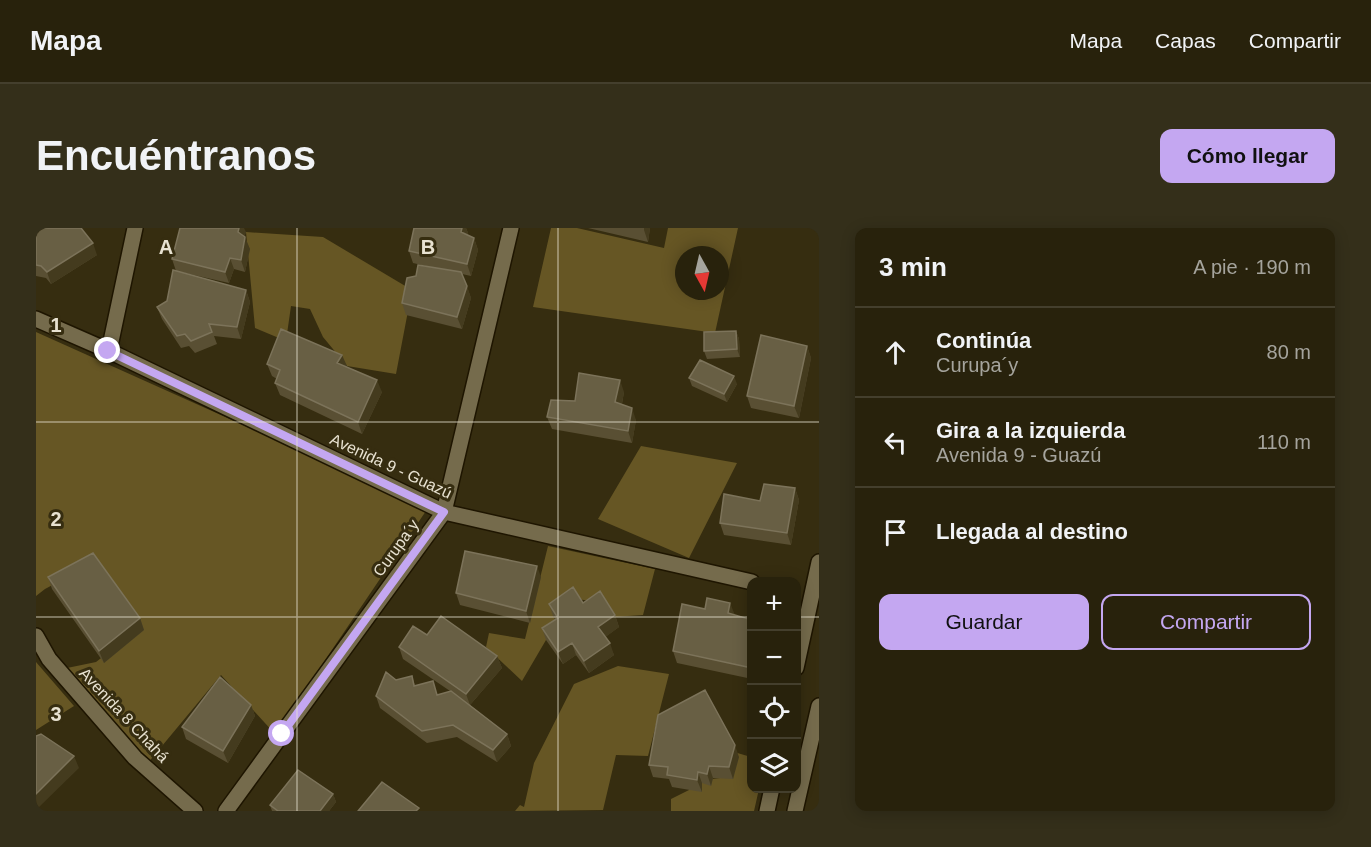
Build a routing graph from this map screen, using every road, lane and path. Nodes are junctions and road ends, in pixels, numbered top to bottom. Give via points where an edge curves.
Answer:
1 (135, 228) edge
2 (511, 228) edge
3 (36, 319) edge
4 (108, 351) junction
5 (444, 512) junction
6 (819, 562) edge
7 (747, 581) edge
8 (804, 594) edge
9 (800, 631) edge
10 (36, 636) edge
11 (819, 706) edge
12 (771, 793) edge
13 (195, 811) edge
14 (226, 811) edge
15 (767, 811) edge
16 (795, 811) edge

1 - 4 street
2 - 5 street, Curupa´y
3 - 4 street, Avenida 9 - Guazú
4 - 5 street, Avenida 9 - Guazú
5 - 7 street, Avenida 9 - Guazú
5 - 14 street, Curupa´y
6 - 8 street
8 - 9 street
10 - 13 street, Avenida 8 Chahá via 49,659 135,758
11 - 16 street
12 - 15 street

